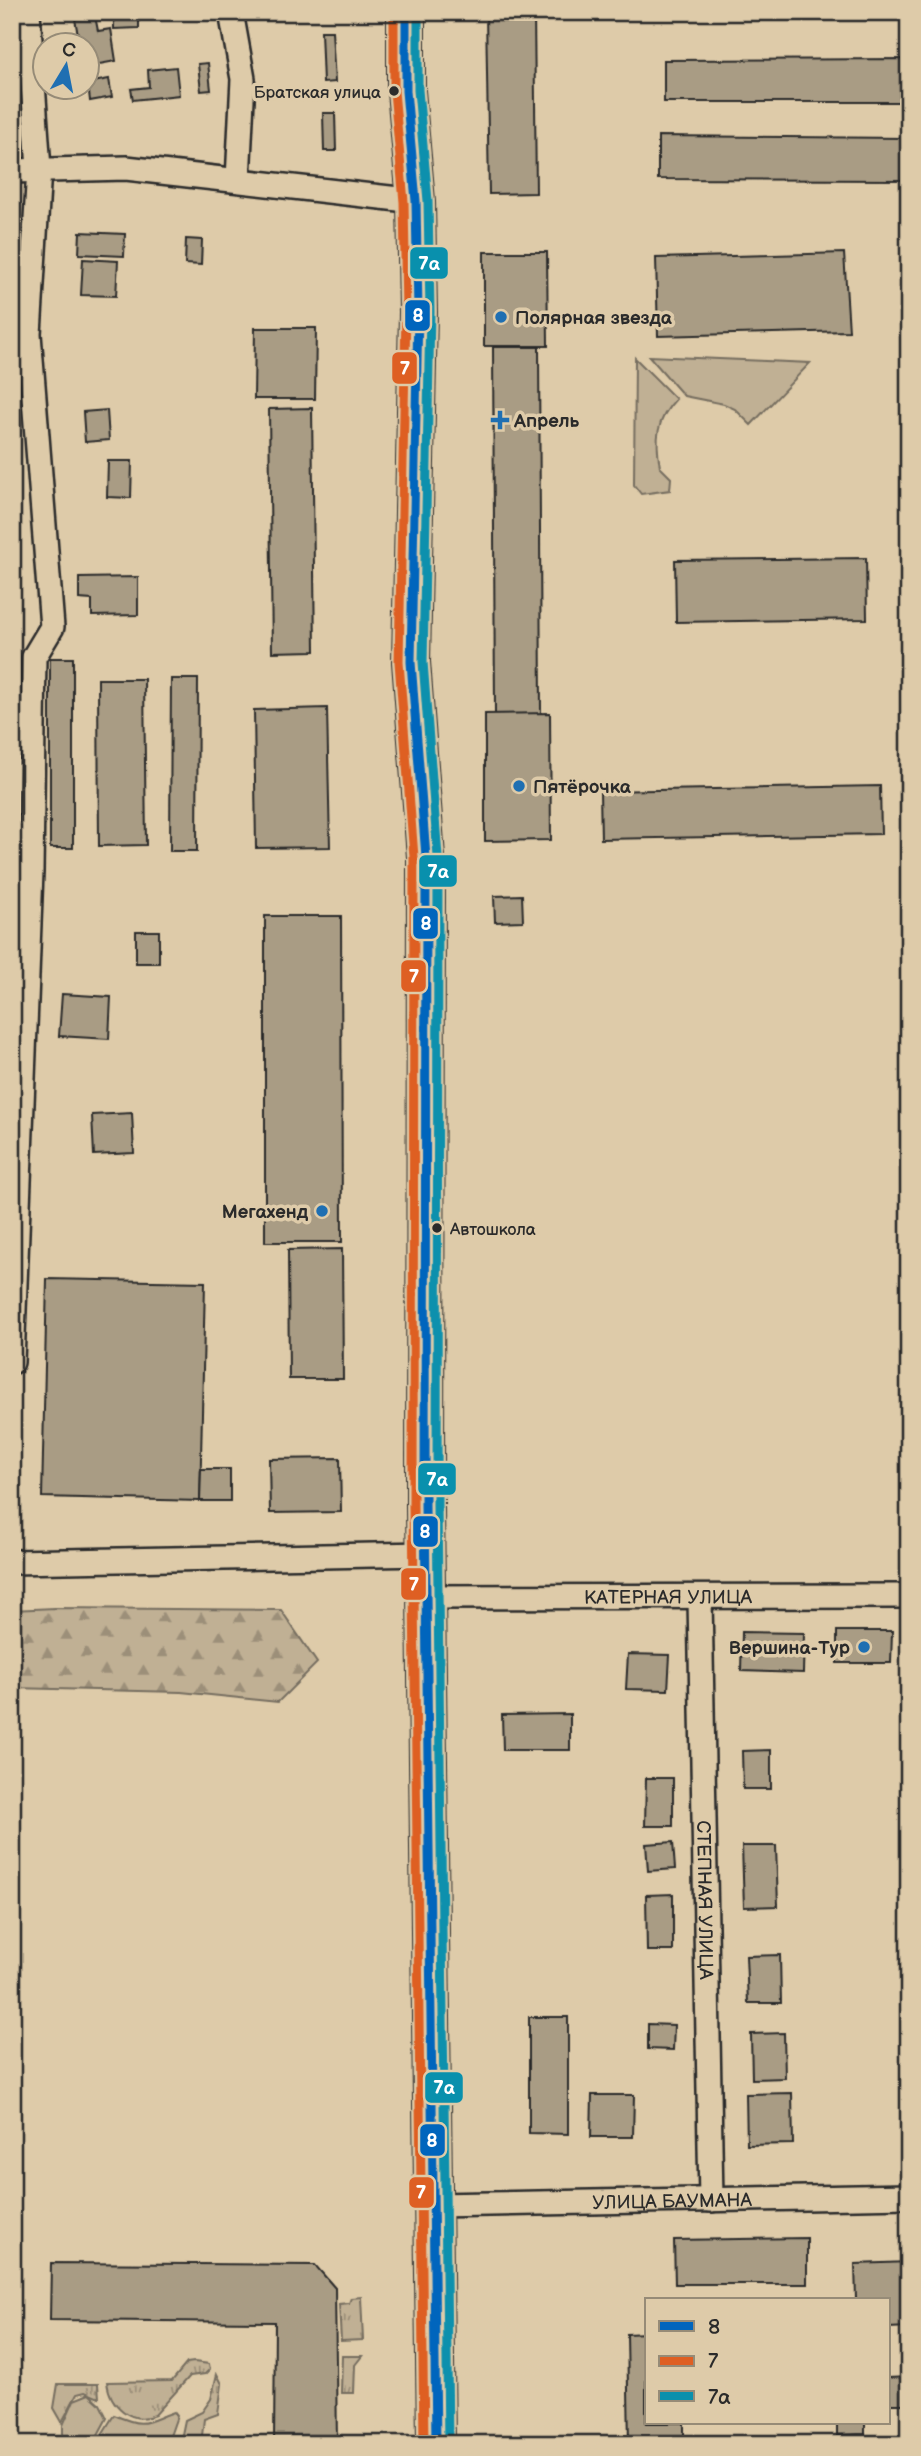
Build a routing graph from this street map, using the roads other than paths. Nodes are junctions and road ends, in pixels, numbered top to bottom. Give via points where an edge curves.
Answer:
1 (28, 12) edge
2 (231, 12) edge
3 (406, 12) edge
4 (39, 169) junction
5 (12, 171) edge
6 (238, 180) junction
7 (416, 201) junction
8 (22, 871) edge
9 (12, 1362) edge
10 (426, 1554) junction
11 (12, 1562) edge
12 (909, 1596) edge
13 (426, 1597) junction
14 (700, 1599) junction
15 (909, 2196) edge
16 (711, 2200) junction
17 (434, 2205) junction
18 (436, 2444) edge

1 - 4 street
2 - 6 street via 243,79
3 - 7 main road via 406,91
4 - 5 street
4 - 6 street via 126,168
4 - 8 street via 29,334 52,627 34,657
6 - 7 street
7 - 10 main road via 411,662 426,857
8 - 9 street
10 - 11 street
10 - 13 main road
12 - 14 street, КАТЕРНАЯ УЛИЦА
13 - 14 street, КАТЕРНАЯ УЛИЦА
13 - 17 main road
14 - 16 street, СТЕПНАЯ УЛИЦА
15 - 16 street, УЛИЦА БАУМАНА
16 - 17 street, УЛИЦА БАУМАНА
17 - 18 main road

